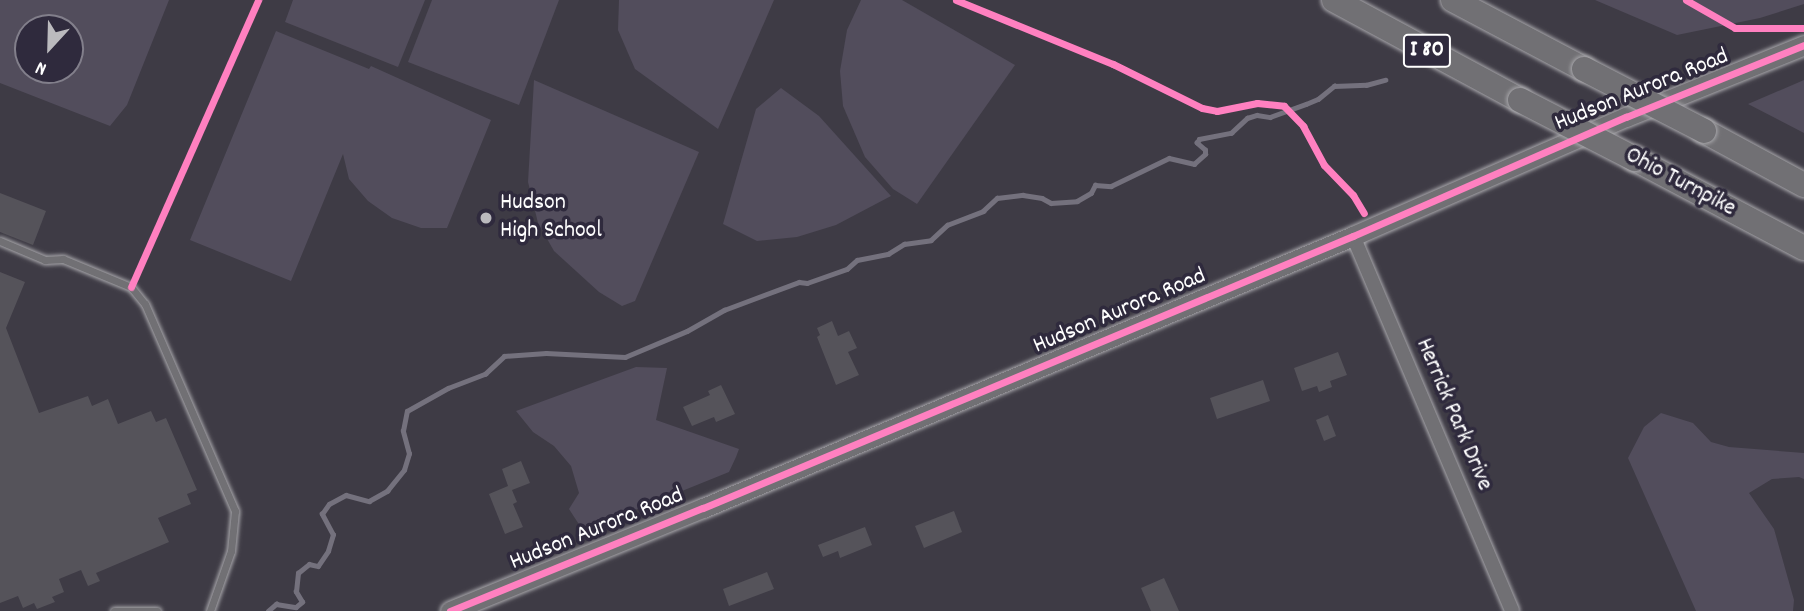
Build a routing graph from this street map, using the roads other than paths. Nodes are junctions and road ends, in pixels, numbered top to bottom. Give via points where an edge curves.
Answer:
1 (1334, 0) edge
2 (1452, 0) edge
3 (1804, 45) edge
4 (1804, 185) edge
5 (1353, 236) junction
6 (0, 241) edge
7 (1804, 248) edge
8 (114, 611) edge
9 (157, 611) edge
10 (210, 611) edge
11 (450, 611) edge
12 (1512, 611) edge

1 - 7 highway, Ohio Turnpike / I 80, bridge
2 - 4 highway, I 80, bridge
3 - 5 street, Hudson Aurora Road
5 - 11 street, Hudson Aurora Road
5 - 12 street, Herrick Park Drive
6 - 10 lane via 45,260 63,259 131,287 145,304 235,510 232,551
8 - 9 lane

